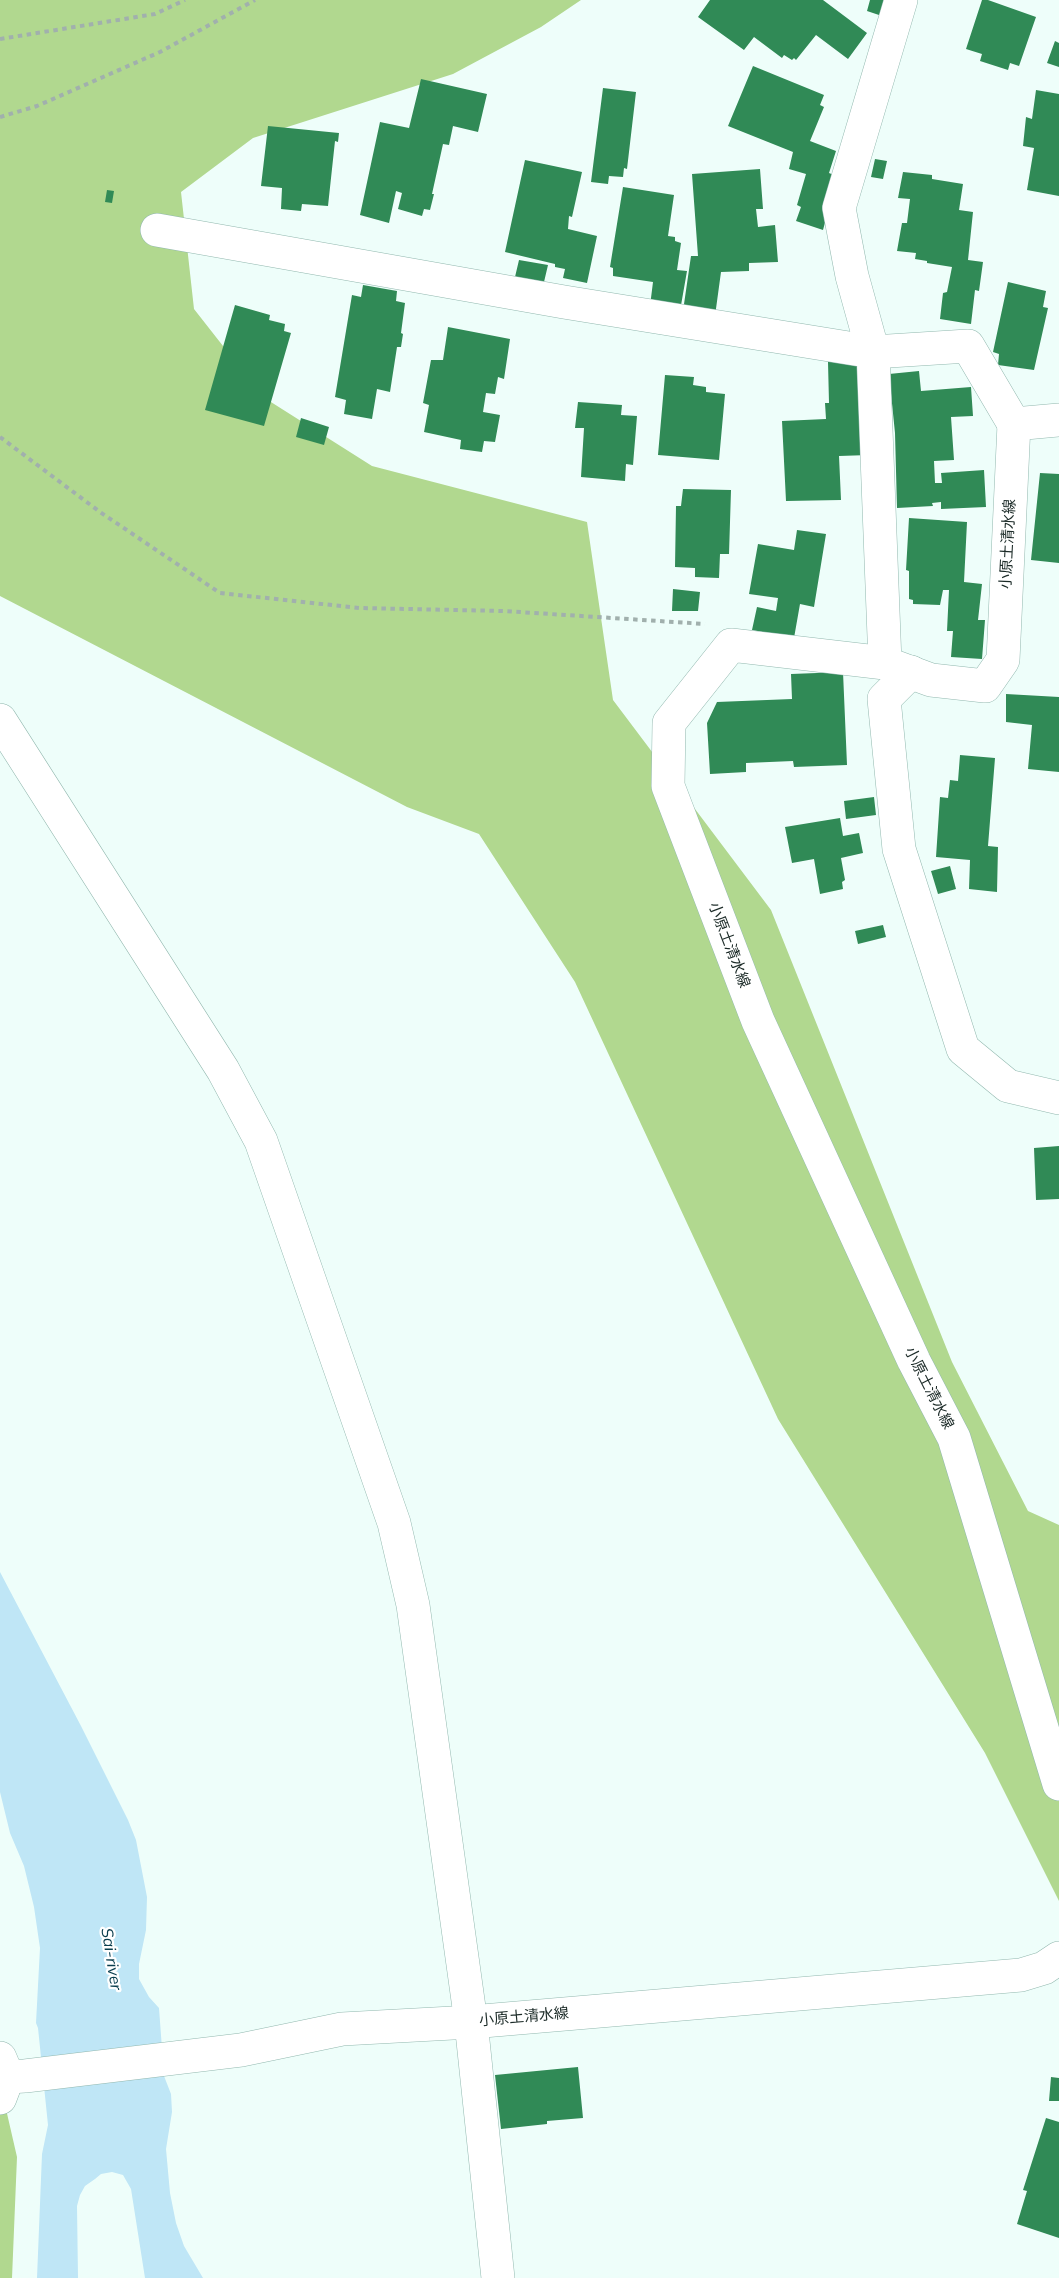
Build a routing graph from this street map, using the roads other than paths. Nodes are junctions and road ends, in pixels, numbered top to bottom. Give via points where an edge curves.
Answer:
1 (902, 0) edge
2 (157, 230) dead end
3 (873, 352) junction
4 (1059, 420) edge
5 (1014, 423) junction
6 (898, 668) junction
7 (0, 720) edge
8 (1059, 1098) edge
9 (1059, 1785) edge
10 (1059, 1958) edge
11 (471, 2022) junction
12 (8, 2077) edge
13 (498, 2278) edge

1 - 3 street via 839,208
2 - 3 street
3 - 5 street via 968,346
3 - 6 street
4 - 5 street
5 - 6 street, 小原土清水線 via 1003,660 985,686 931,680
6 - 8 street via 884,699 899,849 963,1049 1008,1086
6 - 9 street, 小原土清水線 via 731,645 669,723 668,786 758,1021 914,1361 954,1438
7 - 11 street via 223,1070 261,1141 394,1523 413,1605
10 - 11 street, 小原土清水線 via 1044,1968 1021,1975
11 - 12 street, 小原土清水線 via 342,2030 241,2050
11 - 13 street

